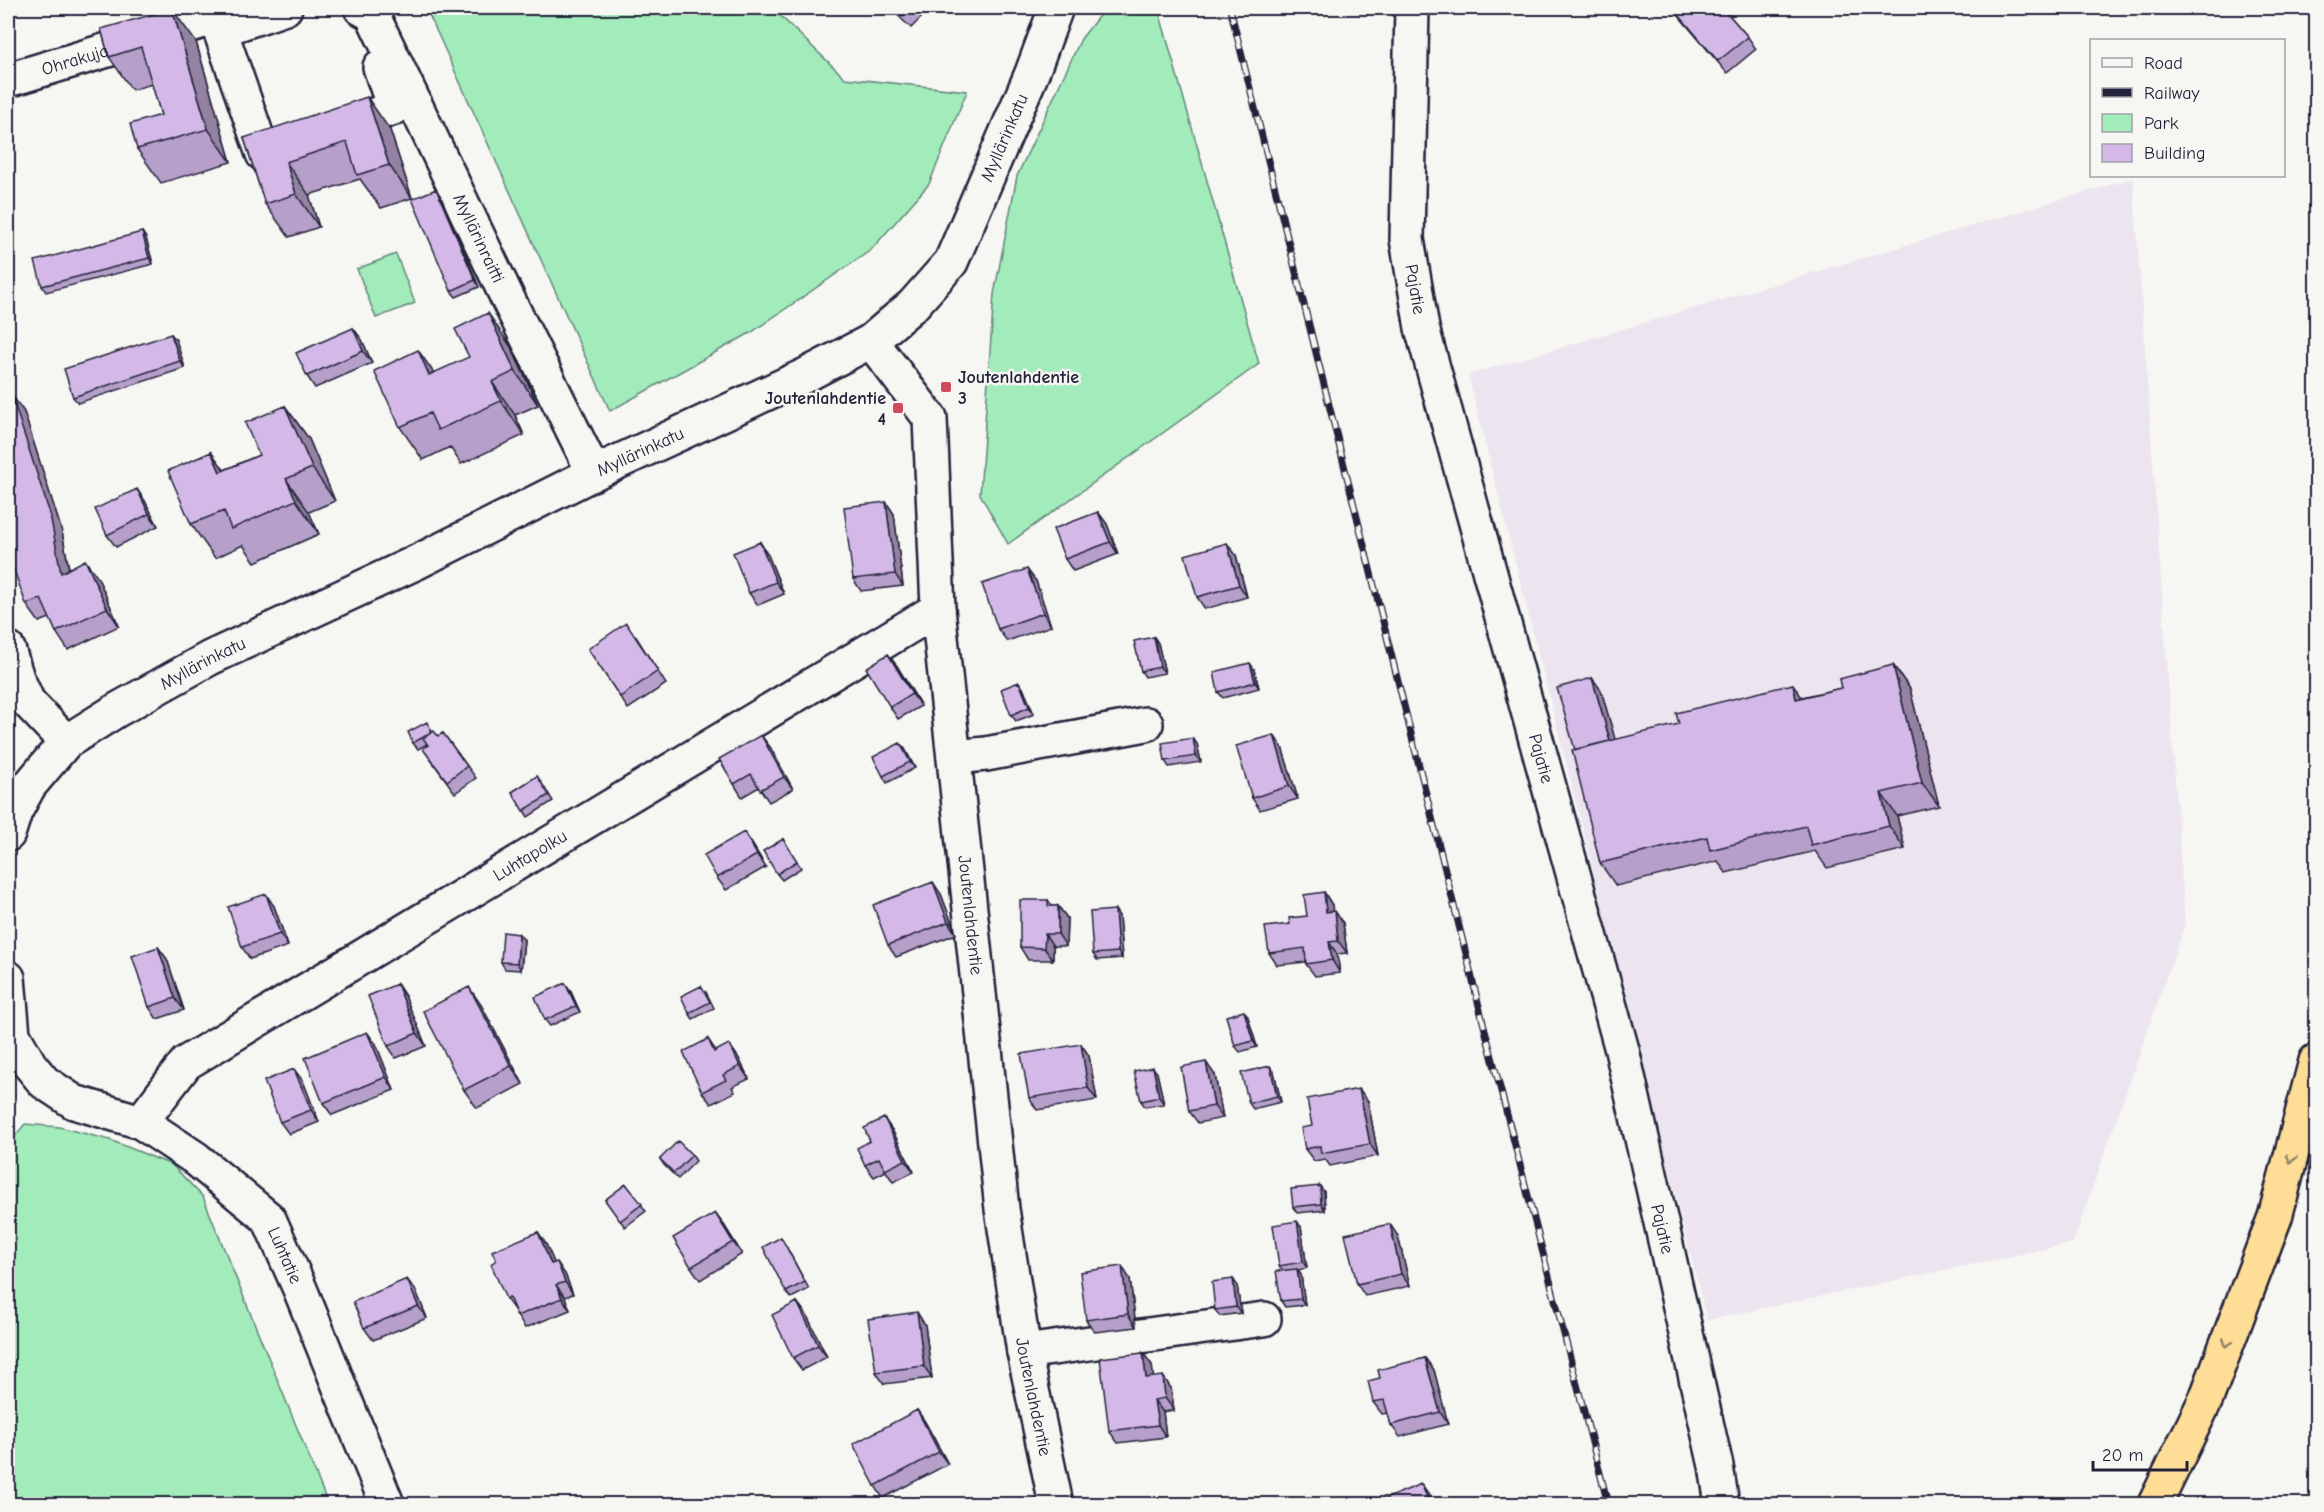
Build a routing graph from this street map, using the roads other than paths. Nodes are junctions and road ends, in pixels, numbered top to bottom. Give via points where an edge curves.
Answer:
1 (247, 8) edge
2 (285, 8) edge
3 (344, 8) edge
4 (361, 8) edge
5 (1056, 8) edge
6 (1412, 8) edge
7 (8, 80) edge
8 (871, 341) junction
9 (594, 472) junction
10 (938, 609) junction
11 (8, 649) edge
12 (1146, 724) dead end
13 (66, 742) junction
14 (955, 757) junction
15 (8, 834) edge
16 (8, 978) edge
17 (2316, 1061) edge
18 (141, 1122) junction
19 (1264, 1319) dead end
20 (1024, 1352) junction
21 (387, 1504) edge
22 (1056, 1504) edge
23 (1722, 1504) edge
24 (2155, 1504) edge

1 - 7 street, Ohrakuja
2 - 3 street via 220,30 263,154 394,108 364,21
4 - 9 street, Myllärinraitti via 372,14
5 - 8 street, Myllärinkatu via 951,262 913,305
6 - 23 street, Pajatie via 1407,239 1422,328 1622,1050
8 - 9 street, Myllärinkatu
8 - 10 street, Joutenlahdentie via 930,418
9 - 13 street, Myllärinkatu via 417,562 210,658
10 - 14 street, Joutenlahdentie
10 - 18 street, Luhtapolku via 186,1063
11 - 13 street via 28,702
12 - 14 street
13 - 15 street, Myllärinkatu via 29,786
14 - 20 street, Joutenlahdentie via 1002,1209
16 - 18 street, Luhtatie via 13,1035 44,1082 74,1102
17 -> 24 highway via 2276,1217 2206,1399
18 - 21 street, Luhtatie via 195,1158 269,1219
19 - 20 street
20 - 22 street, Joutenlahdentie

